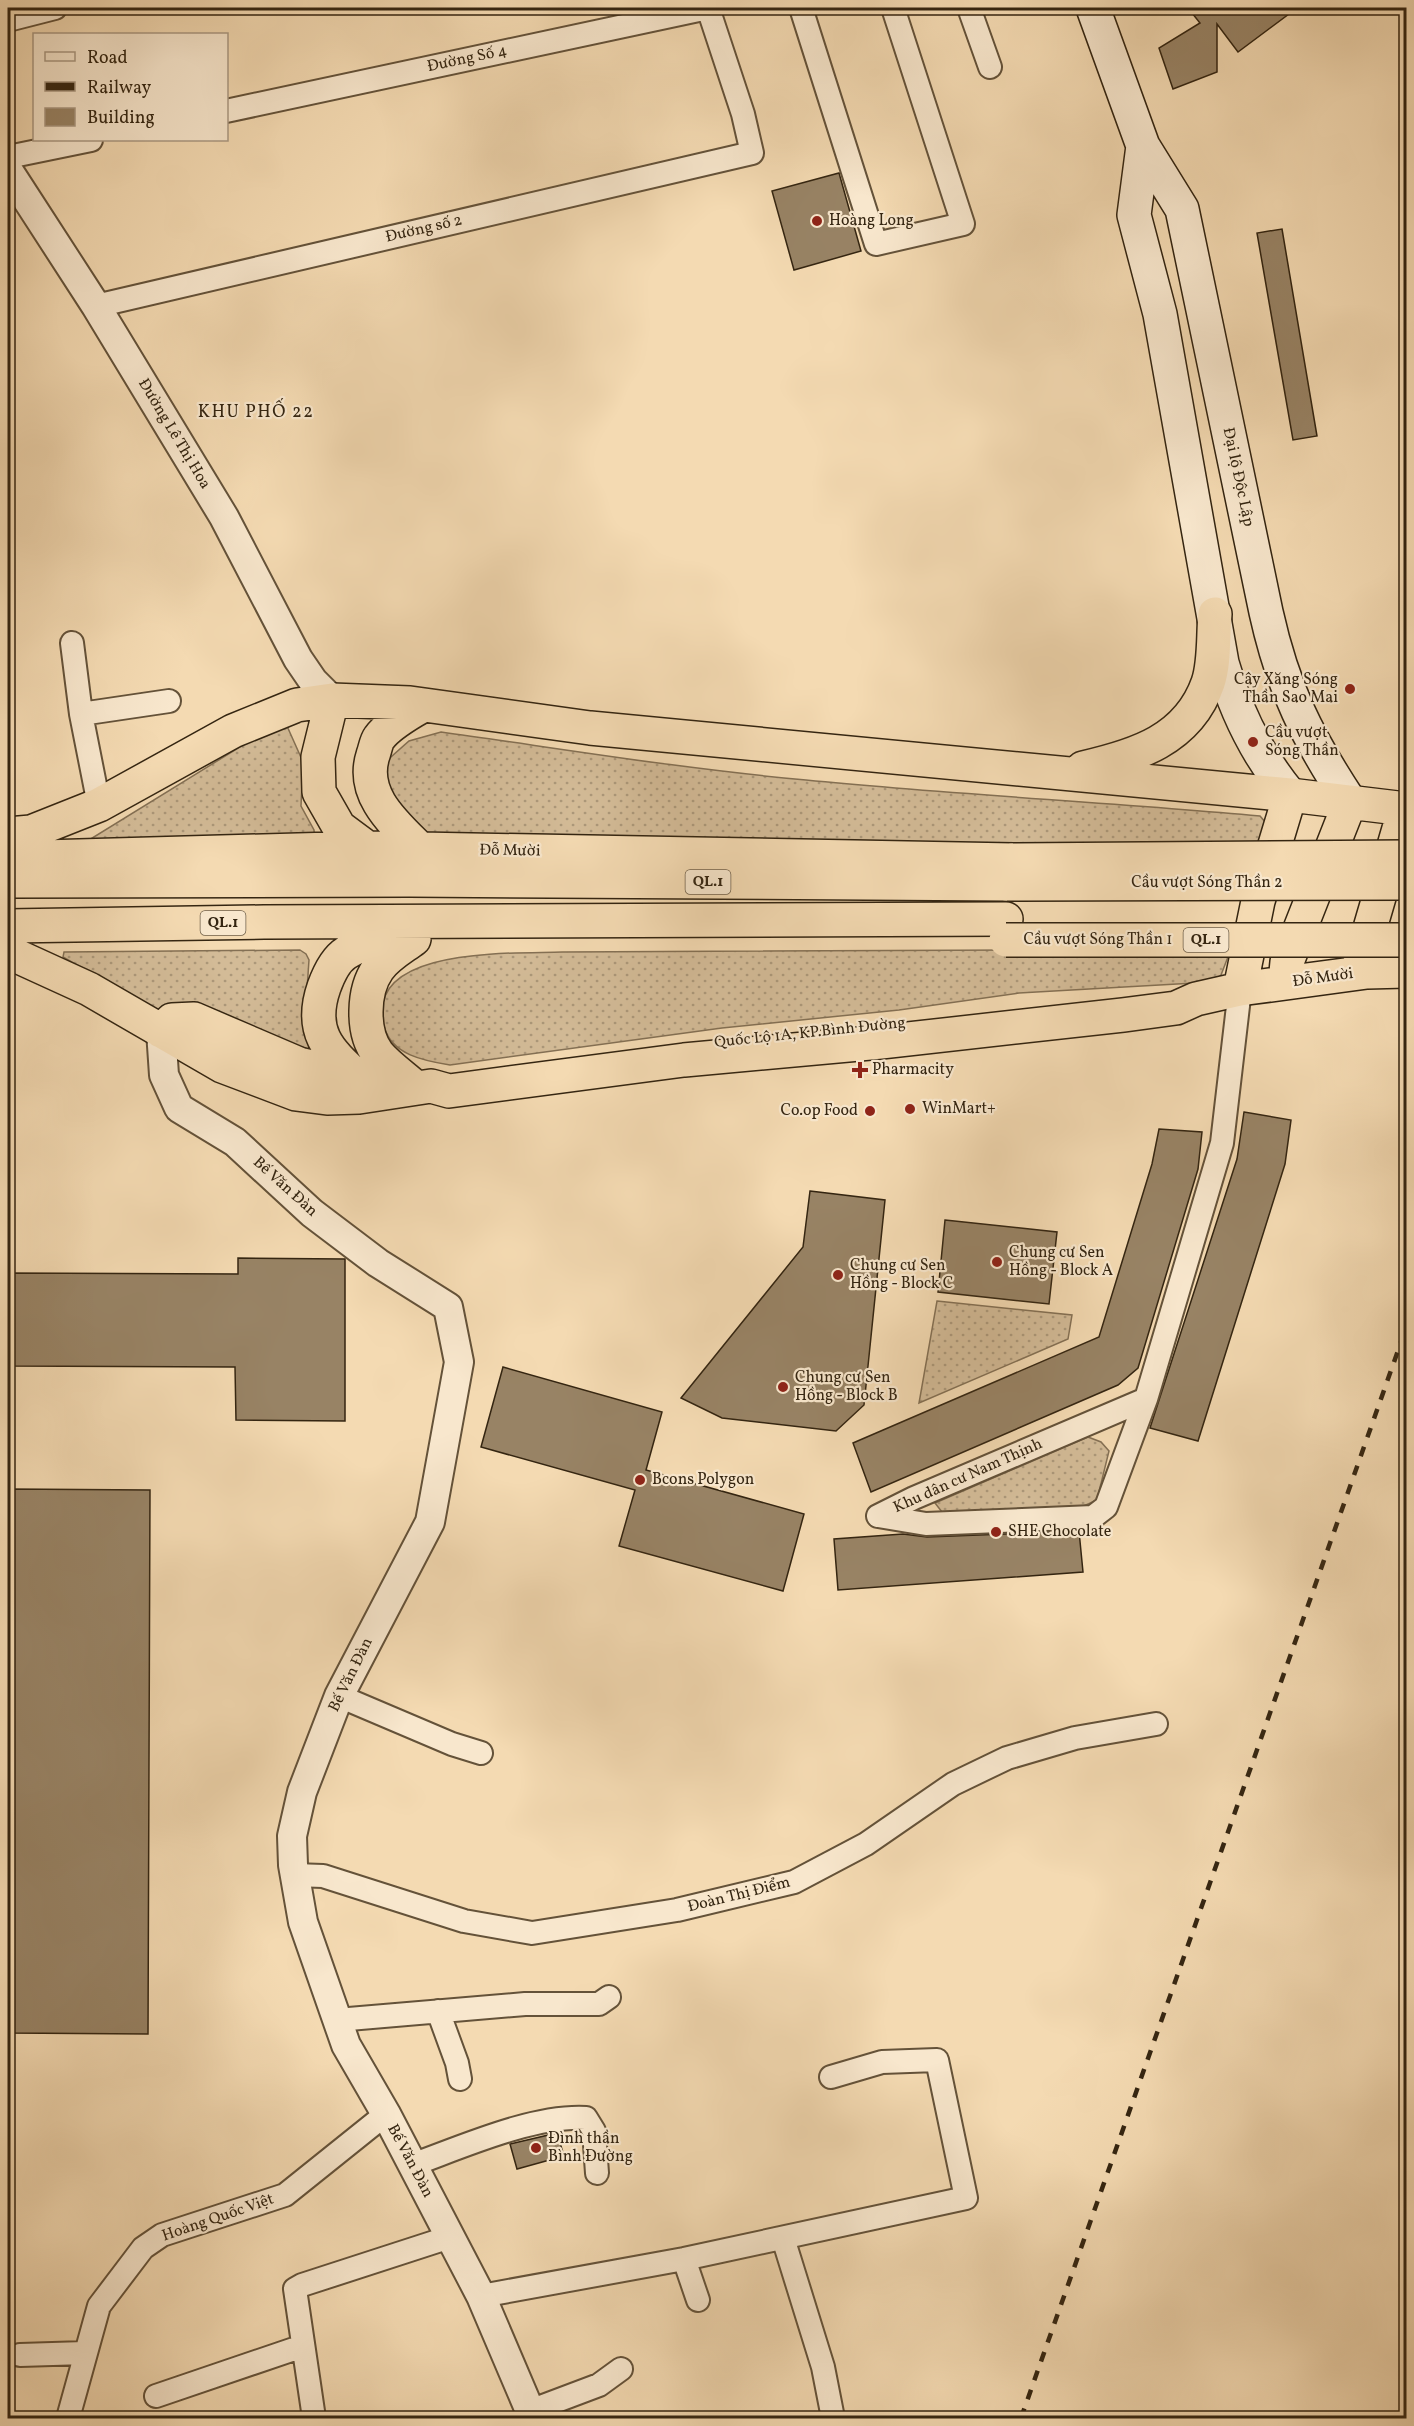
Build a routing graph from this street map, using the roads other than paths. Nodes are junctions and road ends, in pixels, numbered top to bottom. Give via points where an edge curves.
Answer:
1 (56, 8) edge
2 (801, 8) edge
3 (893, 8) edge
4 (969, 8) edge
5 (1093, 8) edge
6 (8, 20) edge
7 (990, 67) dead end
8 (228, 111) edge
9 (86, 141) edge
10 (1143, 146) junction
11 (752, 153) joint
12 (8, 157) edge
13 (8, 170) edge
14 (96, 306) junction
15 (1215, 614) junction
16 (72, 643) dead end
17 (332, 700) junction
18 (169, 701) dead end
19 (423, 705) junction
20 (81, 714) junction
21 (1059, 773) junction
22 (1290, 795) junction
23 (1350, 802) junction
24 (99, 805) junction
25 (1406, 808) edge
26 (8, 834) edge
27 (368, 848) junction
28 (420, 849) junction
29 (1407, 857) edge
30 (8, 858) edge
31 (1010, 872) junction
32 (409, 880) junction
33 (8, 881) edge
34 (1407, 883) edge
35 (1407, 917) edge
36 (8, 926) edge
37 (1006, 929) junction
38 (427, 931) junction
39 (377, 939) junction
40 (1407, 940) edge
41 (8, 943) edge
42 (8, 952) edge
43 (1407, 971) edge
44 (1356, 973) junction
45 (1285, 983) junction
46 (1240, 988) junction
47 (161, 1031) junction
48 (359, 1078) junction
49 (423, 1087) junction
50 (1146, 1399) junction
51 (339, 1696) junction
52 (1156, 1724) dead end
53 (481, 1753) dead end
54 (294, 1875) junction
55 (609, 1997) dead end
56 (438, 2011) junction
57 (337, 2020) junction
58 (831, 2077) dead end
59 (460, 2079) dead end
60 (386, 2114) junction
61 (412, 2165) junction
62 (597, 2173) dead end
63 (450, 2237) junction
64 (783, 2238) junction
65 (684, 2259) junction
66 (481, 2296) junction
67 (699, 2300) dead end
68 (303, 2346) junction
69 (84, 2353) junction
70 (20, 2355) dead end
71 (621, 2369) dead end
72 (156, 2396) dead end
73 (532, 2415) edge
74 (68, 2418) edge
75 (314, 2418) edge
76 (833, 2418) edge

1 - 6 street
2 - 3 street via 876,244 963,224
4 - 7 street
5 - 10 main road, Đại lộ Độc Lập
8 - 11 street, Đường Số 4 via 708,8
9 - 12 street
10 - 15 main road, Đại lộ Độc Lập via 1134,215 1160,314
10 - 23 main road, Đại lộ Độc Lập via 1182,209 1279,664 1314,746
11 - 14 street, Đường số 2
13 - 14 street, Đường Lê Thị Hoa
14 - 17 street, Đường Lê Thị Hoa via 224,517 298,659
15 - 21 highway via 1209,681 1186,722 1169,738 1114,761
15 - 22 main road, Đại lộ Độc Lập via 1222,663 1237,710 1260,754
16 - 20 street
17 - 19 highway
17 - 24 highway via 297,705 233,731
17 - 27 highway via 318,757 318,792 339,827
18 - 20 street
19 - 21 highway via 590,728
19 - 28 highway via 378,738 370,783 379,804
20 - 24 street
21 - 22 highway
22 - 23 highway
22 - 46 highway via 1258,901
23 - 25 highway
23 - 45 highway via 1287,962
24 - 26 highway via 31,832
25 - 44 highway
27 - 28 highway, Đỗ Mười / QL.1
27 - 30 highway, Đỗ Mười / QL.1
27 - 32 highway
28 - 31 highway, Đỗ Mười / QL.1
29 - 31 highway, Cầu vượt Sóng Thần 2 / QL.1, bridge
31 - 32 highway, Đỗ Mười / QL.1
31 - 34 highway, Cầu vượt Sóng Thần 2 / QL.1, bridge
32 - 33 highway, Đỗ Mười / QL.1
35 - 37 highway, Cầu vượt Sóng Thần 1 / QL.1
36 - 38 highway, QL.1
37 - 38 highway, QL.1
37 - 40 highway, Cầu vượt Sóng Thần 1 / QL.1, bridge
38 - 39 highway, QL.1
38 - 49 highway via 377,969 366,1010 369,1036 377,1053
39 - 41 highway, QL.1
39 - 48 highway via 344,954 327,976 317,1006 319,1028 329,1048
42 - 47 highway via 89,989
43 - 44 highway, Đỗ Mười
44 - 45 highway, Đỗ Mười
45 - 46 highway, Đỗ Mười
46 - 49 highway, Đỗ Mười via 1176,1008 1123,1015 684,1060 449,1090
46 - 50 street, Khu dân cư Nam Thịnh via 1222,1143
47 - 48 highway via 172,1020 194,1018 299,1064
47 - 49 highway via 222,1066 296,1094 359,1098
47 - 51 street, Bế Văn Đàn via 164,1075 179,1108 235,1142 312,1213 378,1263 448,1307 459,1362 430,1522
48 - 49 highway
50 - 50 street, Khu dân cư Nam Thịnh via 1106,1507 1093,1517 926,1524 878,1516
51 - 53 street
51 - 54 street, Bế Văn Đàn via 302,1792 292,1836
52 - 54 street, Đoàn Thị Điểm via 1075,1738 1007,1758 953,1784 866,1844 794,1882 676,1910 532,1933 464,1921 324,1876
54 - 57 street, Bế Văn Đàn via 303,1922
55 - 56 street via 599,2004 557,2002
56 - 57 street
56 - 59 street
57 - 60 street, Bế Văn Đàn via 346,2045
58 - 64 street via 882,2062 937,2060 966,2198
60 - 61 street, Bế Văn Đàn
60 - 69 street, Hoàng Quốc Việt via 285,2194 162,2235 143,2248 99,2306
61 - 62 street via 519,2128 566,2117 586,2118 594,2131
61 - 63 street, Bế Văn Đàn
63 - 66 street, Bế Văn Đàn
63 - 68 street via 295,2289
64 - 65 street
64 - 76 street via 823,2367
65 - 66 street
65 - 67 street
66 - 73 street, Bế Văn Đàn
68 - 72 street
68 - 75 street
69 - 70 street
69 - 74 street, Hoàng Quốc Việt
71 - 73 street via 599,2385

